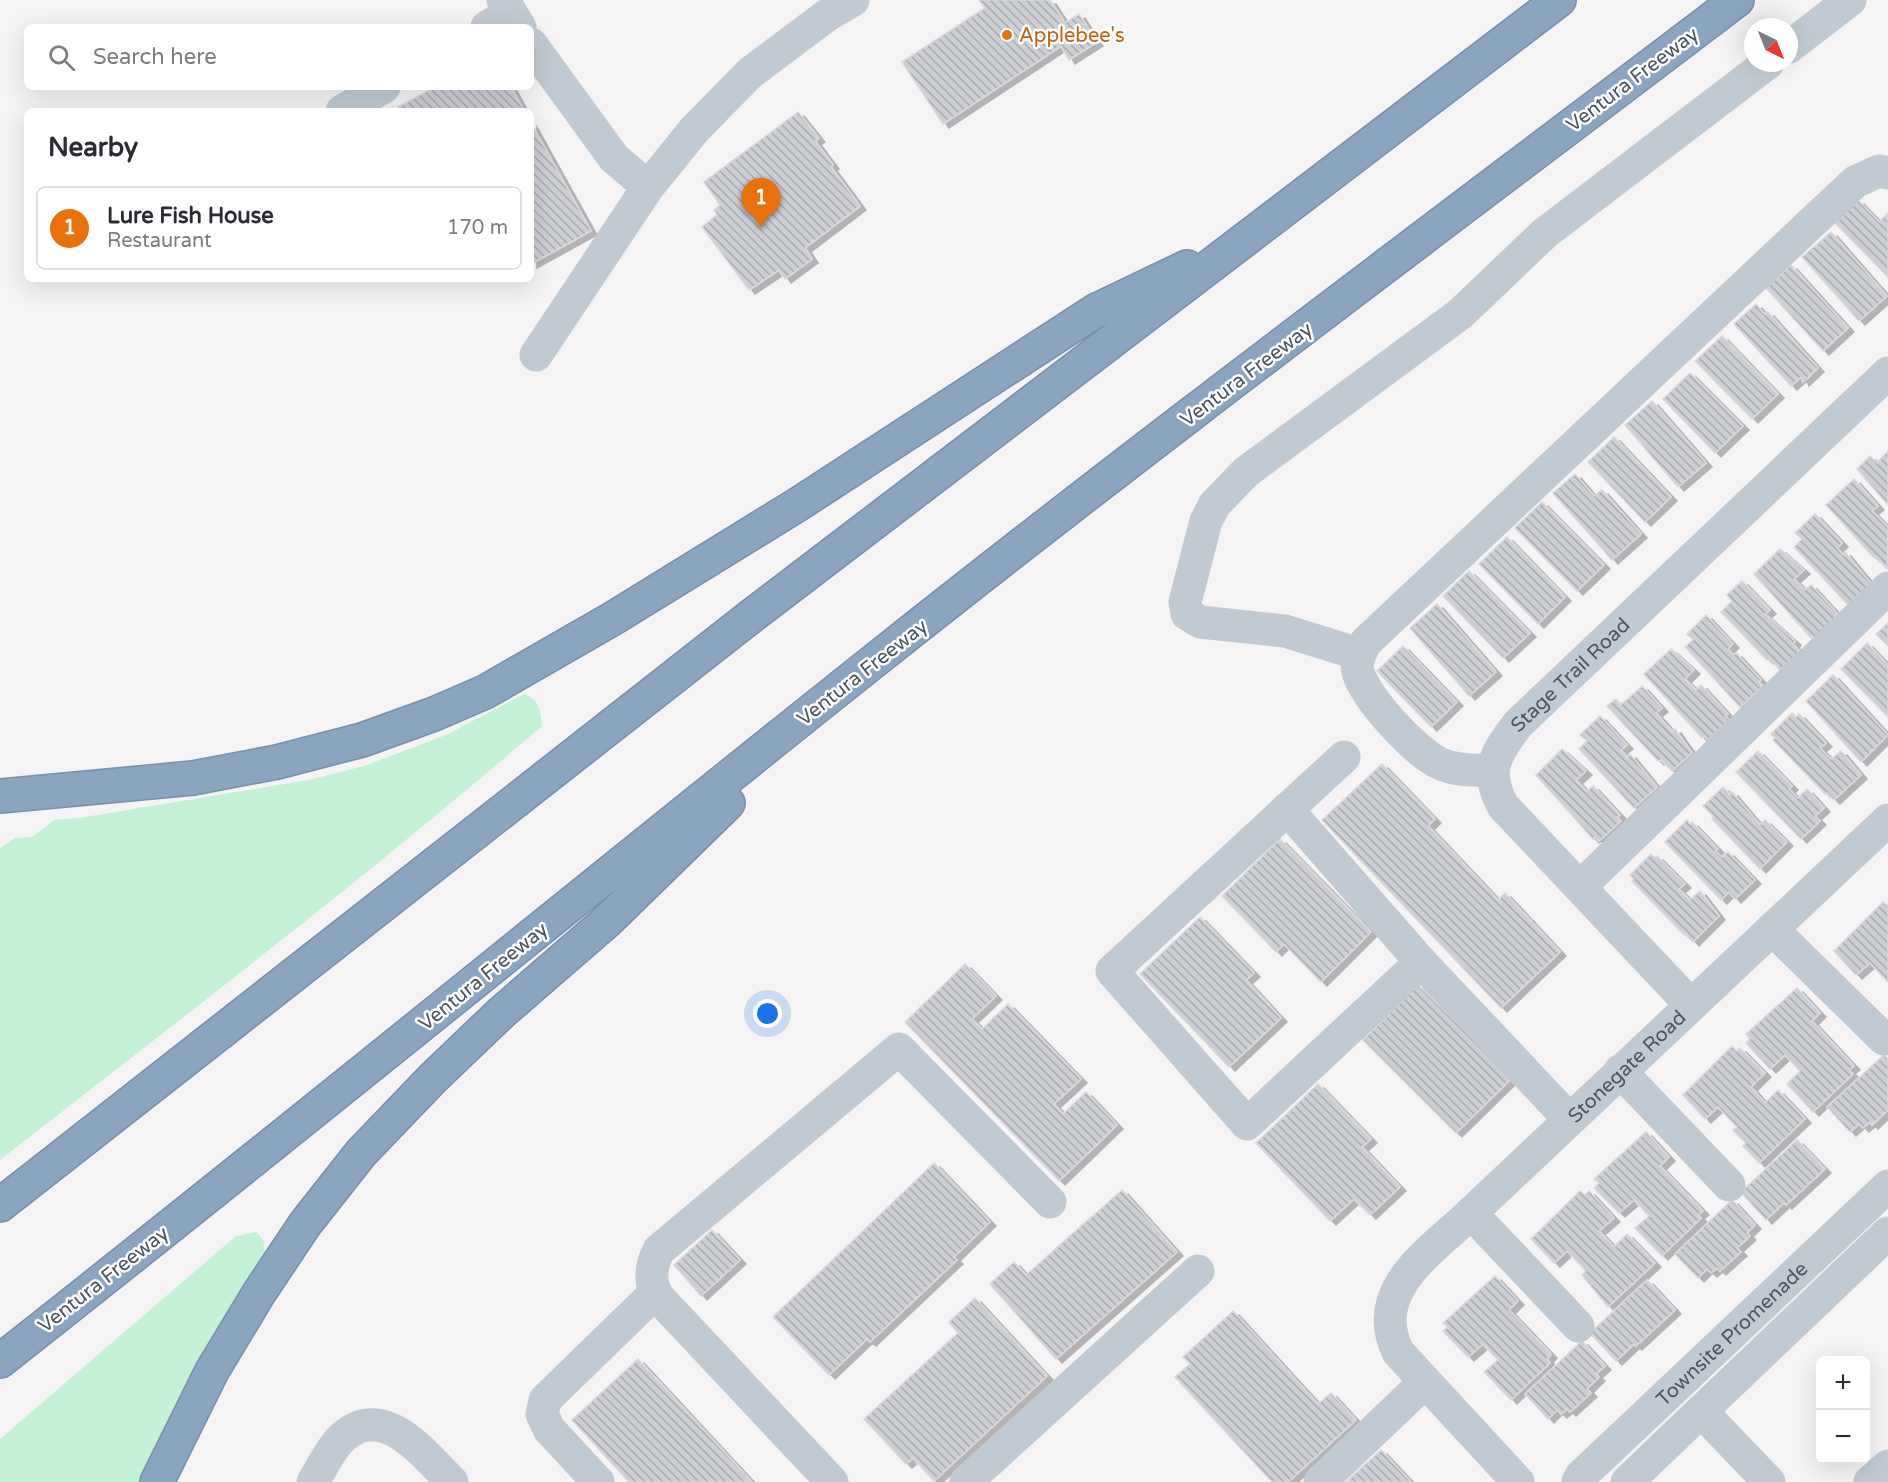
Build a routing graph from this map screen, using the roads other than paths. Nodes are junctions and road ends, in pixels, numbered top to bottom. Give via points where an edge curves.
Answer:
1 (853, 0) edge
2 (1559, 0) edge
3 (1737, 0) edge
4 (1850, 0) edge
5 (1798, 40) edge
6 (534, 48) edge
7 (1756, 72) edge
8 (379, 90) edge
9 (347, 108) edge
10 (1888, 172) edge
11 (648, 187) junction
12 (1249, 237) junction
13 (536, 355) dead end
14 (1882, 390) edge
15 (1888, 588) edge
16 (1359, 654) junction
17 (877, 659) junction
18 (1344, 757) dead end
19 (1492, 771) junction
20 (3, 801) edge
21 (1287, 809) junction
22 (1888, 820) edge
23 (1580, 887) junction
24 (1772, 929) junction
25 (1421, 962) junction
26 (1691, 1005) junction
27 (1884, 1039) dead end
28 (1620, 1071) junction
29 (1569, 1119) junction
30 (1729, 1185) dead end
31 (1888, 1186) edge
32 (1050, 1202) dead end
33 (0, 1205) edge
34 (1471, 1213) junction
35 (1888, 1233) edge
36 (1198, 1271) dead end
37 (114, 1272) junction
38 (655, 1293) junction
39 (1578, 1326) dead end
40 (0, 1361) edge
41 (0, 1380) edge
42 (1425, 1382) junction
43 (1701, 1412) junction
44 (1888, 1466) edge
45 (157, 1482) edge
46 (313, 1482) edge
47 (452, 1482) edge
48 (598, 1482) edge
49 (832, 1482) edge
50 (966, 1482) edge
51 (1320, 1482) edge
52 (1518, 1482) edge
53 (1578, 1482) edge
54 (1627, 1482) edge
55 (1769, 1482) edge
56 (1870, 1482) edge

1 - 11 street via 750,73 695,129
2 - 12 highway
3 - 17 highway, Ventura Freeway
4 - 5 street
6 - 11 street via 614,158
7 - 16 street via 1545,233 1460,314 1246,472 1215,504 1206,521 1185,602 1187,614 1200,622 1285,631
8 - 9 street
10 - 16 street via 1879,171 1855,182 1366,642
11 - 13 street
12 - 20 highway via 1095,311 797,505 485,692 362,740 278,762 193,778
12 - 33 highway via 754,614
14 - 19 street, Stage Trail Road via 1518,724 1500,747
15 - 23 street
16 - 19 street via 1357,670 1367,694 1419,748 1440,764
17 - 37 highway, Ventura Freeway
17 - 45 highway via 606,922 467,1046 361,1153 305,1224 259,1293 212,1371
18 - 21 street
19 - 23 street via 1495,791 1503,806
21 - 25 street
21 - 25 street via 1112,971 1247,1124
22 - 24 street, Stonegate Road
23 - 26 street
24 - 26 street, Stonegate Road
24 - 27 street
25 - 29 street
26 - 28 street, Stonegate Road
28 - 29 street, Stonegate Road
28 - 30 street
29 - 34 street, Stonegate Road
31 - 53 street, Townsite Promenade
32 - 38 street via 899,1049 667,1242 653,1261
34 - 39 street
34 - 42 street, Stonegate Road via 1400,1284 1389,1309 1389,1325 1398,1352
35 - 43 street, Townsite Promenade
36 - 50 street
37 - 40 highway, Ventura Freeway
37 - 41 highway
38 - 48 street via 545,1400 542,1414 549,1429
38 - 49 street
42 - 51 street
42 - 52 street
43 - 54 street, Townsite Promenade
43 - 55 street
44 - 56 street
46 - 47 street via 344,1438 363,1427 377,1426 405,1435

